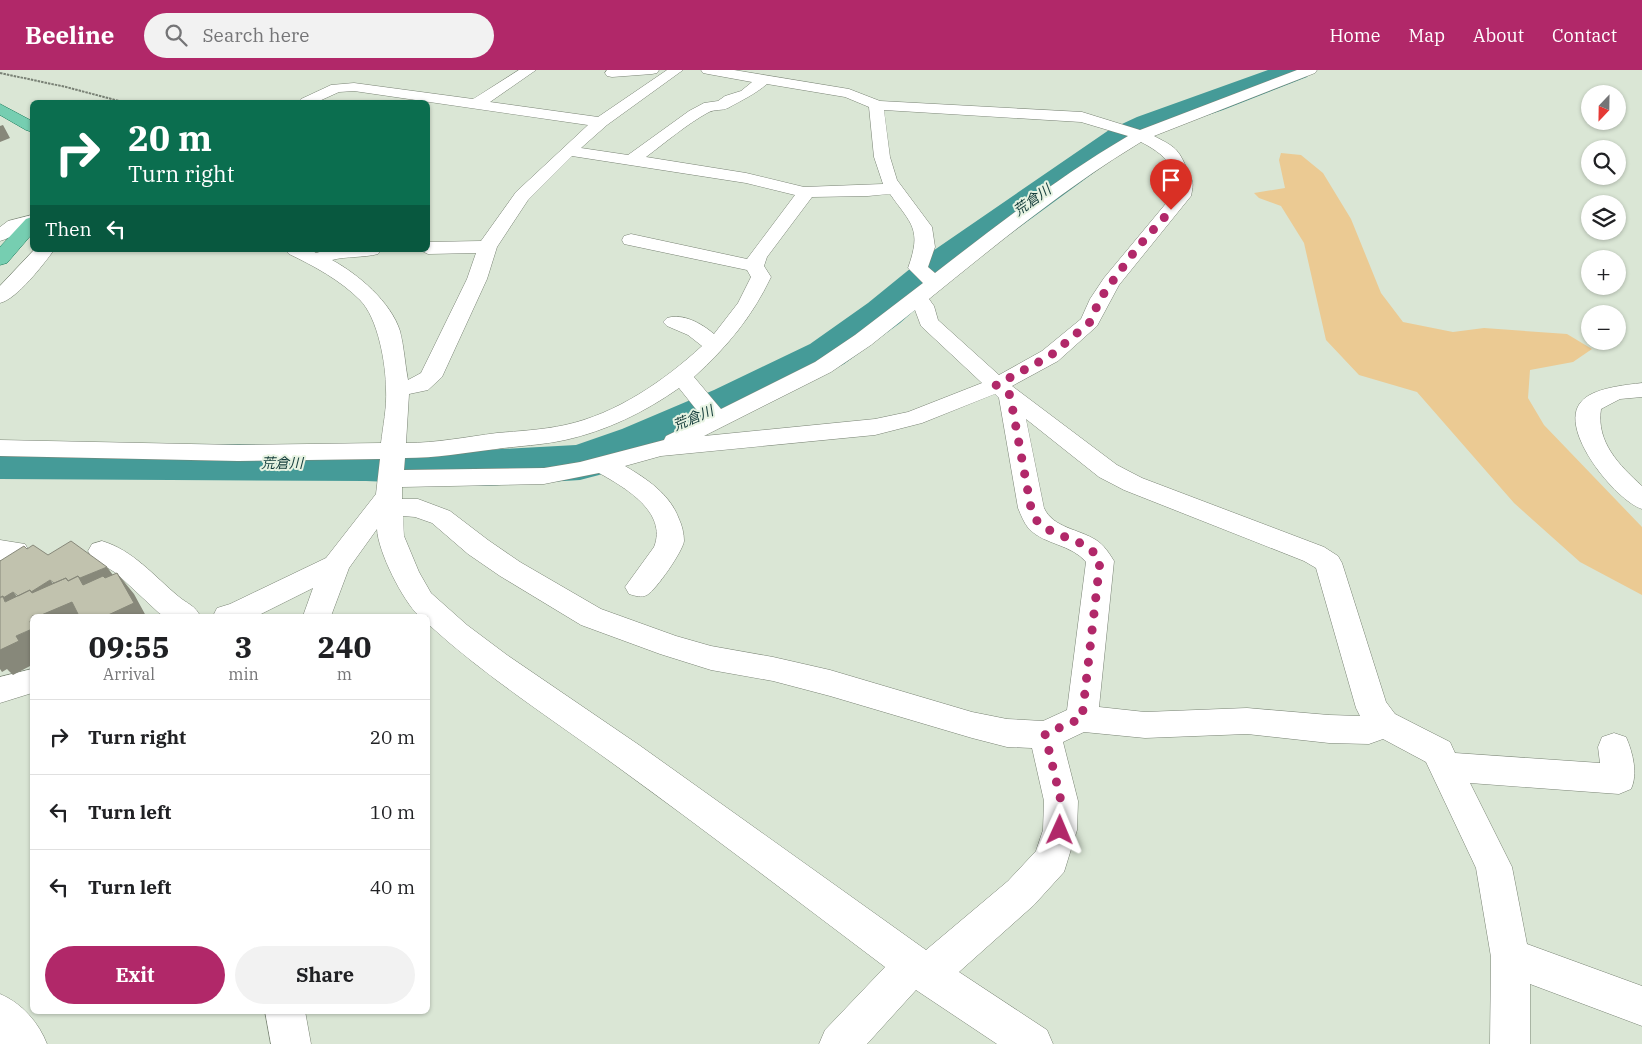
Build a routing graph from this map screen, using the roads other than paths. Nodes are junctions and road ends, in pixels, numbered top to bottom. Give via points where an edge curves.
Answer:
1 (529, 70) edge
2 (652, 70) edge
3 (676, 70) edge
4 (708, 70) edge
5 (1310, 70) edge
6 (612, 73) dead end
7 (763, 80) junction
8 (311, 100) edge
9 (474, 105) junction
10 (878, 105) junction
11 (0, 109) edge
12 (601, 122) junction
13 (30, 125) edge
14 (1141, 135) junction
15 (568, 151) junction
16 (632, 160) junction
17 (894, 188) junction
18 (804, 192) junction
19 (30, 222) edge
20 (30, 223) edge
21 (0, 235) edge
22 (631, 240) dead end
23 (487, 247) junction
24 (430, 248) edge
25 (42, 252) edge
26 (332, 252) edge
27 (305, 254) edge
28 (0, 259) edge
29 (754, 266) junction
30 (934, 283) junction
31 (0, 296) edge
32 (916, 297) junction
33 (674, 322) dead end
34 (714, 346) junction
35 (681, 375) junction
36 (398, 390) junction
37 (1003, 390) junction
38 (1642, 390) edge
39 (717, 420) junction
40 (0, 448) edge
41 (661, 448) junction
42 (603, 464) junction
43 (390, 477) junction
44 (1642, 500) edge
45 (102, 551) dead end
46 (336, 565) junction
47 (639, 587) dead end
48 (183, 614) edge
49 (234, 614) edge
50 (318, 614) edge
51 (30, 682) edge
52 (0, 690) edge
53 (1082, 718) junction
54 (1384, 724) junction
55 (1045, 734) junction
56 (1614, 747) dead end
57 (1446, 767) junction
58 (1510, 957) junction
59 (921, 969) junction
60 (1642, 1006) edge
61 (0, 1014) edge
62 (286, 1014) edge
63 (27, 1044) edge
64 (291, 1044) edge
65 (839, 1044) edge
66 (1033, 1044) edge
67 (1510, 1044) edge

1 - 9 street
2 - 6 street
3 - 12 street
4 - 7 street
5 - 14 street
7 - 10 street via 849,93
7 - 16 street via 746,94 694,114
8 - 9 street via 344,86
9 - 12 street
10 - 14 street via 1082,117
10 - 17 street via 882,157
11 - 13 main road
12 - 15 street
14 - 30 street via 1109,154
14 - 37 street via 1165,148 1176,159 1185,182 1182,196 1112,282 1090,322
15 - 16 street
15 - 23 street via 522,196
16 - 18 street via 746,178
17 - 18 street
17 - 30 street via 923,227 925,247 918,268
18 - 29 street via 804,198 758,256
19 - 21 street via 16,225
20 - 28 main road
22 - 29 street
23 - 24 street
23 - 36 street via 477,279 431,377 420,385
25 - 31 street
26 - 27 street
27 - 36 street via 351,282 381,313 390,331
29 - 34 street via 761,277 753,297 738,320
30 - 32 street
32 - 37 street via 924,306 928,322
32 - 39 street via 823,367
33 - 34 street via 699,331
34 - 35 street
35 - 39 street
35 - 43 street via 637,405 606,419 573,430 435,450
36 - 43 street
37 - 41 street via 875,427
37 - 53 street via 1031,508 1037,521 1049,530 1084,544 1095,552 1100,561
37 - 54 street via 1108,471 1133,484 1314,554 1328,563 1372,708
38 - 44 street via 1615,393 1590,405 1587,423 1595,447 1620,481
39 - 41 street
40 - 43 street via 326,453
41 - 42 street
42 - 43 street via 544,476
42 - 47 street via 639,485 653,498 667,519 670,541
43 - 46 street
43 - 55 street via 418,508 441,517 510,569 591,617 711,658 830,683 972,725 1007,732
43 - 59 street via 391,536 405,573 421,601 496,664
45 - 48 street via 126,566
46 - 49 street
46 - 50 street
51 - 52 street
53 - 54 street via 1145,725 1247,721 1369,730
53 - 55 street
54 - 57 street via 1438,752
55 - 59 street via 1061,801 1060,830 1050,860 1021,893
56 - 57 street via 1619,779
57 - 58 street via 1494,867
58 - 60 street
58 - 67 street
59 - 65 street
59 - 66 street
61 - 63 street
62 - 64 street

